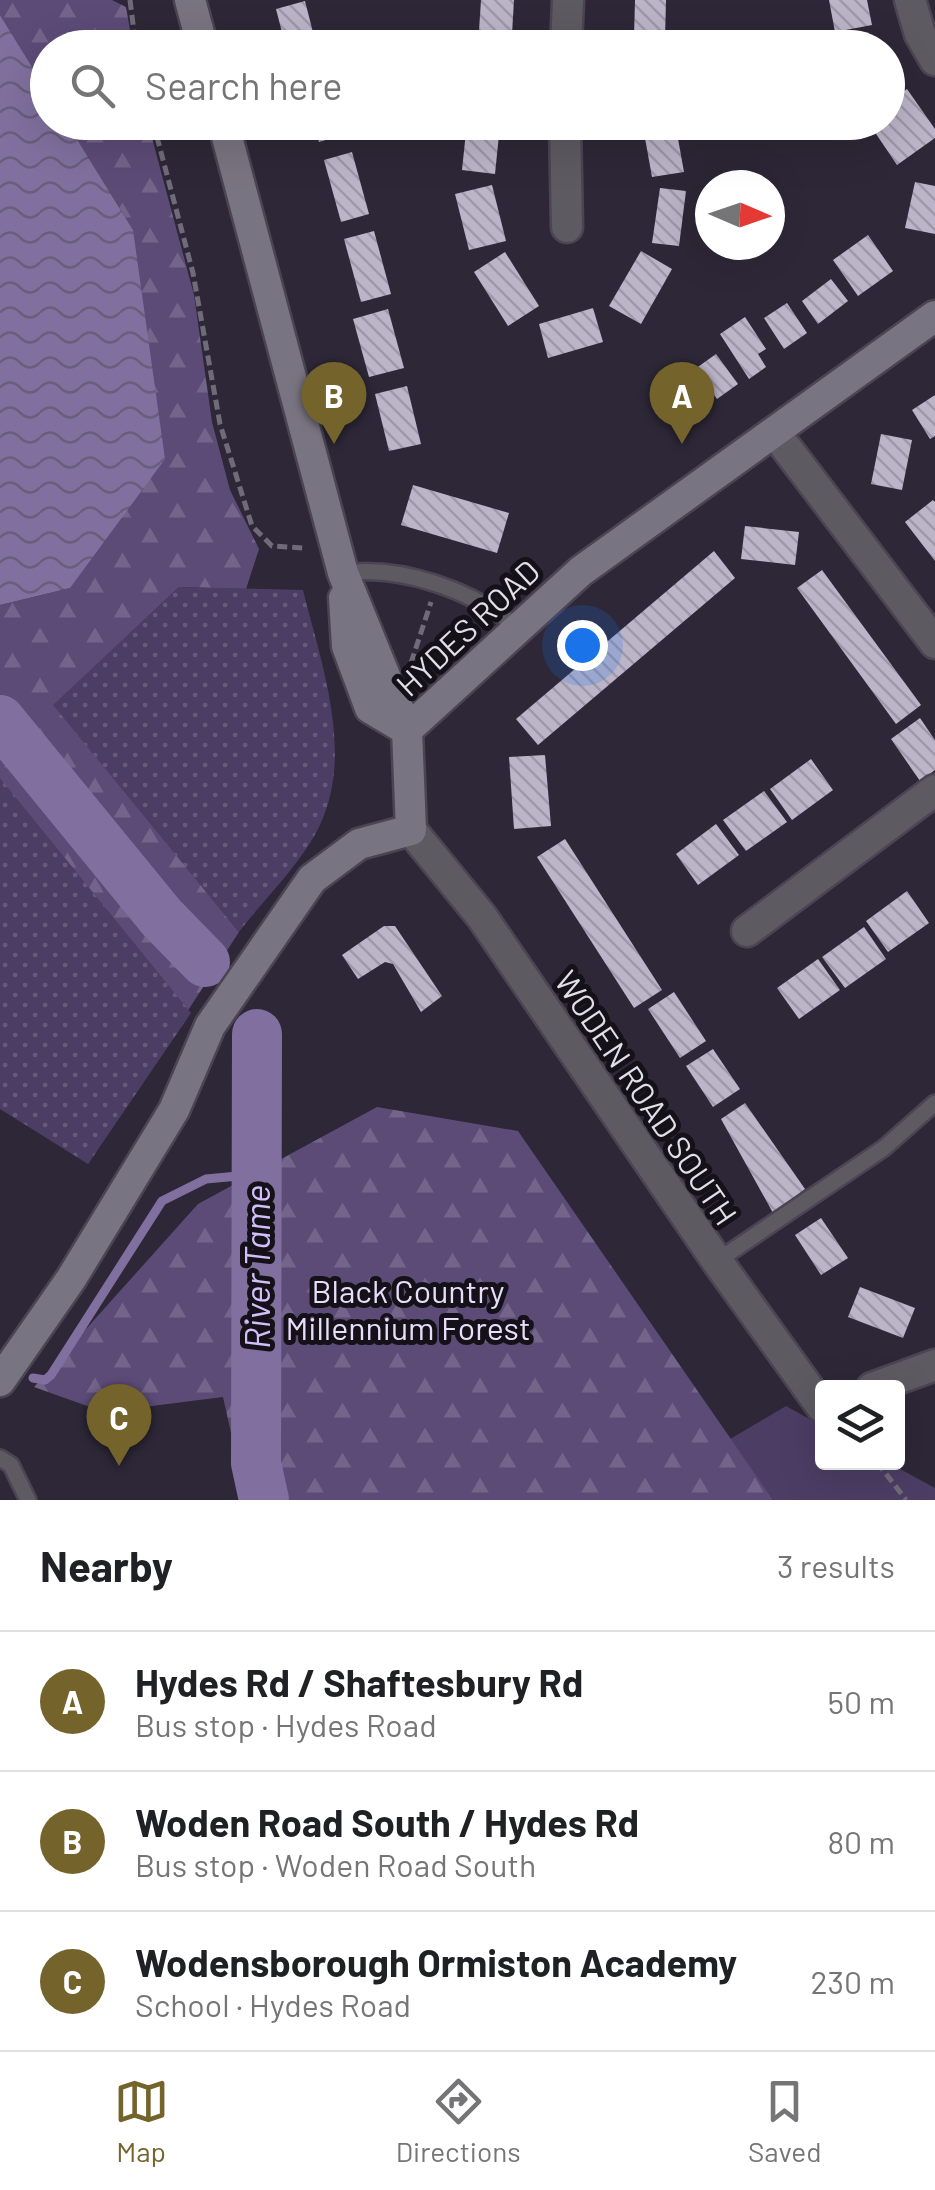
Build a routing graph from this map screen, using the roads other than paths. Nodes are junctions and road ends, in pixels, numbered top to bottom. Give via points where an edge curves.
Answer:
1 (190, 0) edge
2 (568, 0) edge
3 (910, 0) edge
4 (198, 30) edge
5 (567, 30) edge
6 (932, 50) edge
7 (228, 140) edge
8 (565, 140) edge
9 (567, 227) dead end
10 (935, 316) edge
11 (775, 433) junction
12 (342, 573) junction
13 (517, 626) junction
14 (935, 643) edge
15 (407, 730) junction
16 (935, 790) edge
17 (411, 830) junction
18 (747, 932) dead end
19 (935, 1102) edge
20 (716, 1261) junction
21 (935, 1365) edge
22 (894, 1380) edge
23 (0, 1382) edge
24 (815, 1396) edge
25 (0, 1458) edge
26 (28, 1500) edge

1 - 4 street
2 - 5 street
3 - 6 street
7 - 12 street
8 - 9 street
10 - 11 street, HYDES ROAD
11 - 13 street, HYDES ROAD via 581,571
11 - 14 street
12 - 13 lane via 379,568 488,603
12 - 15 street
13 - 15 street, HYDES ROAD
15 - 17 street, HYDES ROAD
16 - 18 street
17 - 20 street, WODEN ROAD SOUTH via 482,917
17 - 23 street via 359,844 312,879 210,1026 174,1110
19 - 20 lane via 884,1148
20 - 24 street, WODEN ROAD SOUTH
21 - 22 street
25 - 26 lane via 11,1465

